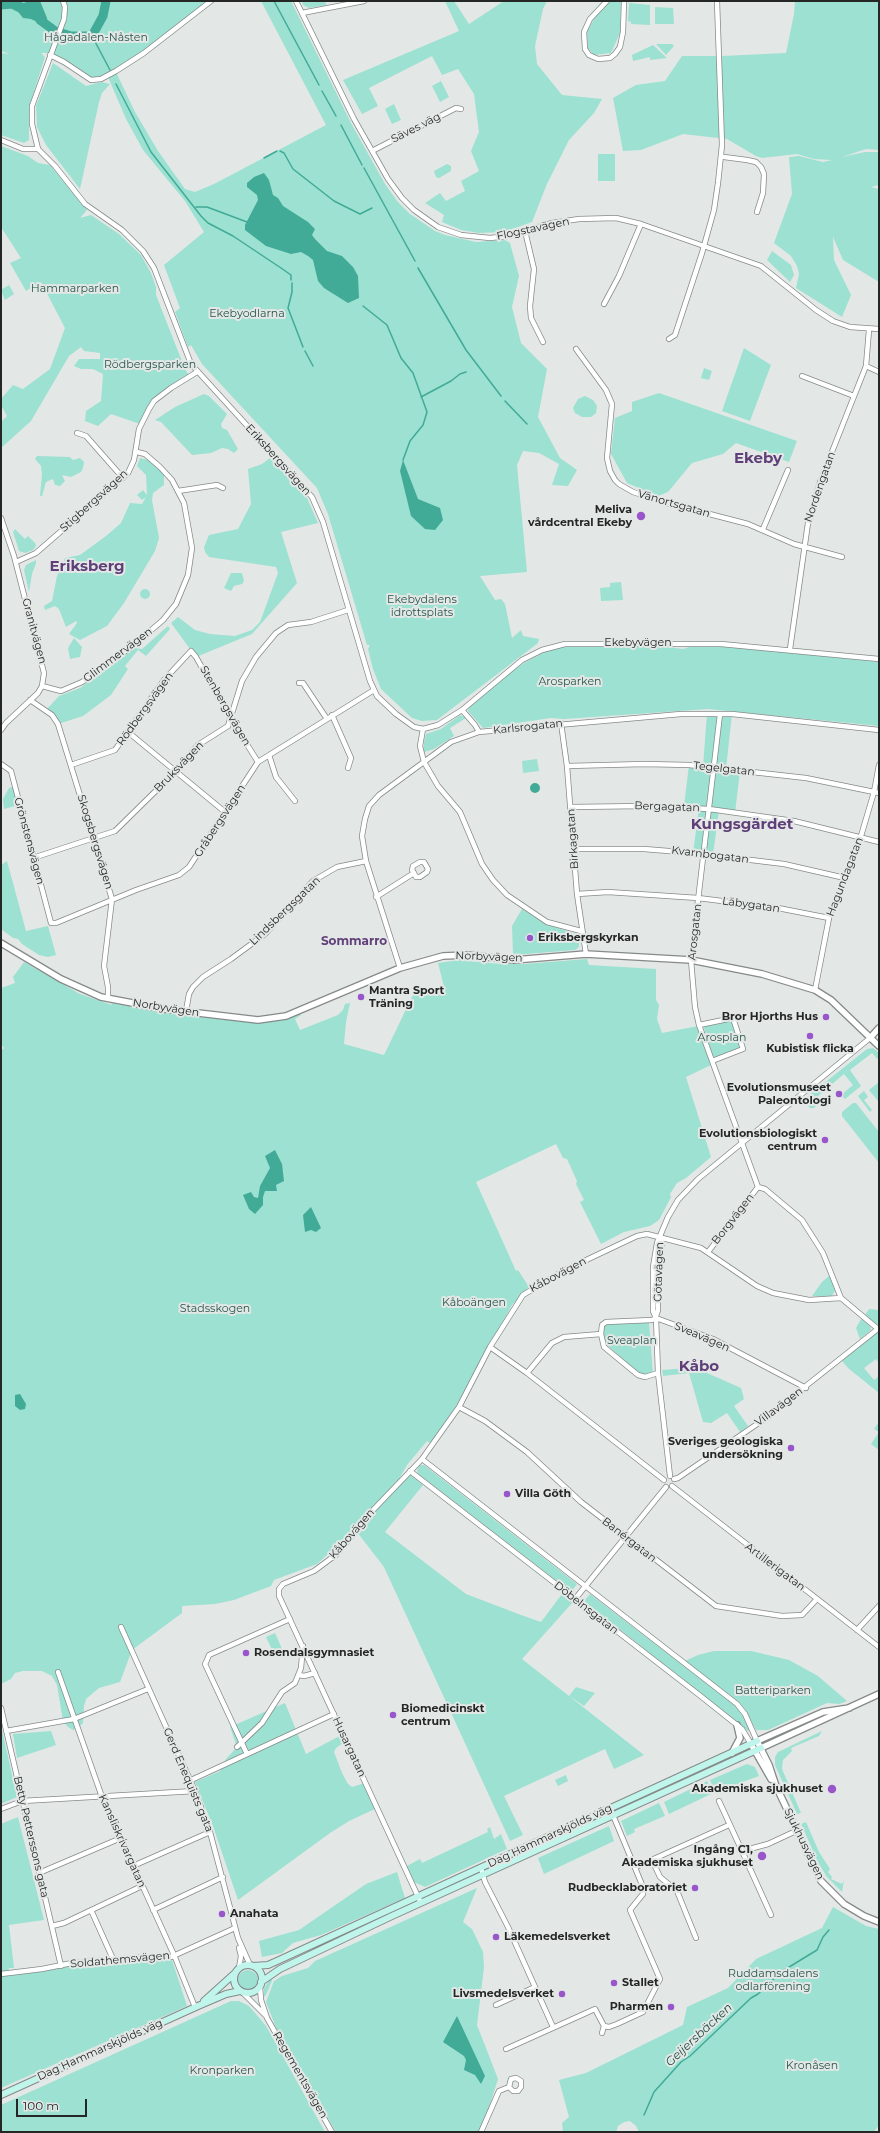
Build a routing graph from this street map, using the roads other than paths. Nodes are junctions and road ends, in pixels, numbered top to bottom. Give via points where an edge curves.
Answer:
1 (63, 1) edge
2 (212, 1) edge
3 (296, 1) edge
4 (364, 1) edge
5 (607, 1) edge
6 (624, 1) edge
7 (717, 1) edge
8 (302, 13) junction
9 (50, 55) junction
10 (461, 109) dead end
11 (1, 140) edge
12 (38, 149) junction
13 (372, 151) junction
14 (724, 157) dead end
15 (757, 212) dead end
16 (641, 224) junction
17 (525, 231) junction
18 (704, 245) junction
19 (604, 304) dead end
20 (879, 329) edge
21 (869, 330) junction
22 (668, 340) dead end
23 (543, 342) dead end
24 (576, 349) dead end
25 (866, 366) junction
26 (197, 372) junction
27 (879, 372) edge
28 (802, 376) dead end
29 (854, 396) junction
30 (77, 433) dead end
31 (136, 452) junction
32 (788, 470) dead end
33 (123, 478) junction
34 (223, 488) dead end
35 (178, 491) junction
36 (1, 518) edge
37 (763, 529) junction
38 (803, 547) junction
39 (842, 558) dead end
40 (16, 562) junction
41 (348, 610) junction
42 (790, 649) junction
43 (191, 652) joint
44 (879, 659) edge
45 (299, 683) dead end
46 (42, 686) junction
47 (374, 690) junction
48 (30, 700) junction
49 (462, 710) junction
50 (720, 714) junction
51 (332, 715) junction
52 (327, 718) junction
53 (231, 719) junction
54 (561, 723) junction
55 (423, 729) junction
56 (1, 730) edge
57 (879, 730) edge
58 (128, 732) junction
59 (479, 732) junction
60 (269, 755) junction
61 (258, 762) junction
62 (424, 762) junction
63 (1, 764) edge
64 (71, 765) junction
65 (879, 765) edge
66 (567, 766) junction
67 (348, 768) dead end
68 (714, 768) junction
69 (176, 770) junction
70 (876, 793) edge
71 (295, 800) dead end
72 (571, 807) junction
73 (708, 809) junction
74 (225, 812) junction
75 (861, 836) junction
76 (94, 838) junction
77 (879, 842) edge
78 (573, 849) junction
79 (703, 854) junction
80 (34, 858) junction
81 (366, 861) junction
82 (414, 873) dead end
83 (845, 878) junction
84 (577, 894) junction
85 (376, 897) junction
86 (698, 898) junction
87 (112, 899) junction
88 (829, 918) junction
89 (51, 923) joint
90 (581, 931) junction
91 (2, 945) edge
92 (586, 954) junction
93 (691, 960) junction
94 (400, 968) junction
95 (815, 990) junction
96 (108, 999) junction
97 (186, 1011) junction
98 (699, 1025) junction
99 (879, 1028) edge
100 (870, 1038) junction
101 (879, 1046) edge
102 (712, 1061) junction
103 (742, 1143) junction
104 (758, 1187) junction
105 (660, 1237) junction
106 (708, 1252) junction
107 (841, 1298) junction
108 (656, 1318) junction
109 (878, 1329) edge
110 (601, 1334) junction
111 (490, 1347) junction
112 (527, 1373) junction
113 (658, 1373) junction
114 (806, 1388) junction
115 (459, 1407) junction
116 (422, 1459) junction
117 (410, 1471) junction
118 (672, 1478) junction
119 (664, 1480) junction
120 (666, 1486) junction
121 (672, 1486) junction
122 (625, 1536) junction
123 (585, 1587) junction
124 (279, 1589) joint
125 (575, 1599) junction
126 (817, 1599) junction
127 (879, 1606) edge
128 (290, 1618) junction
129 (121, 1627) dead end
130 (857, 1630) junction
131 (303, 1646) junction
132 (879, 1647) edge
133 (58, 1672) dead end
134 (315, 1673) junction
135 (299, 1675) junction
136 (148, 1689) junction
137 (879, 1694) edge
138 (1, 1708) edge
139 (849, 1708) junction
140 (334, 1714) junction
141 (74, 1719) junction
142 (737, 1725) junction
143 (6, 1731) junction
144 (754, 1742) junction
145 (241, 1743) junction
146 (237, 1747) dead end
147 (758, 1749) junction
148 (732, 1753) junction
149 (247, 1754) junction
150 (189, 1781) junction
151 (194, 1792) junction
152 (102, 1797) junction
153 (22, 1801) junction
154 (719, 1801) dead end
155 (610, 1808) junction
156 (1, 1809) edge
157 (613, 1815) junction
158 (729, 1825) junction
159 (796, 1831) junction
160 (210, 1832) junction
161 (121, 1838) junction
162 (742, 1851) junction
163 (652, 1860) junction
164 (133, 1866) junction
165 (636, 1867) junction
166 (482, 1871) junction
167 (39, 1873) junction
168 (223, 1877) junction
169 (142, 1886) junction
170 (418, 1897) junction
171 (421, 1903) junction
172 (91, 1910) junction
173 (153, 1910) junction
174 (770, 1915) dead end
175 (879, 1922) edge
176 (52, 1926) junction
177 (235, 1928) junction
178 (238, 1938) junction
179 (696, 1938) dead end
180 (174, 1955) junction
181 (112, 1959) junction
182 (252, 1965) junction
183 (61, 1966) junction
184 (239, 1968) junction
185 (1, 1974) edge
186 (234, 1974) junction
187 (260, 1984) junction
188 (535, 1987) junction
189 (242, 1992) junction
190 (496, 2005) dead end
191 (196, 2006) junction
192 (267, 2018) junction
193 (604, 2026) junction
194 (552, 2027) junction
195 (602, 2033) dead end
196 (506, 2049) dead end
197 (509, 2087) dead end
198 (1, 2095) edge
199 (332, 2132) edge
200 (481, 2132) edge

1 - 9 street via 65,14
2 - 9 street via 144,53 101,79 91,80
3 - 8 street, Flogstavägen
4 - 8 street
5 - 6 street via 590,19 584,32 584,43 589,55 603,60 615,54 620,47
7 - 18 street via 722,145 714,210
8 - 13 street, Flogstavägen
9 - 12 street via 31,115
10 - 13 street, Säves väg via 456,108
11 - 12 street via 23,149
12 - 26 street, Eriksbergsvägen via 85,204 122,230 143,250 154,268 186,353
13 - 17 street, Flogstavägen via 402,198 438,227 461,235 485,237 508,236
14 - 15 street via 756,162 761,167 764,188
16 - 17 street, Flogstavägen via 616,218 579,219
16 - 18 street, Flogstavägen
16 - 19 street
17 - 23 street via 534,269 531,318
18 - 21 street, Flogstavägen via 761,266 833,321
18 - 22 street via 675,335
20 - 21 street, Flogstavägen
21 - 25 street, Nordengatan
24 - 37 street, Vänortsgatan via 599,379 612,404 607,453 614,480 633,492
25 - 27 street
25 - 29 street, Nordengatan
26 - 31 street, Stigbergsvägen via 154,401 141,424
26 - 41 street, Eriksbergsvägen via 312,497 321,518
28 - 29 street
29 - 38 street, Nordengatan via 816,494
30 - 33 street via 86,436
31 - 33 street, Stigbergsvägen via 131,467
31 - 35 street, Glimmervägen via 145,454
32 - 37 street
33 - 40 street, Stigbergsvägen via 36,553
34 - 35 street via 217,485
35 - 46 street, Glimmervägen via 188,516 192,548 188,575 176,604 163,620 134,645 82,682 60,691
36 - 40 street, Granitvägen
37 - 38 street, Vänortsgatan
38 - 39 street, Vänortsgatan
38 - 42 street, Nordengatan
40 - 46 street, Granitvägen via 44,668
41 - 47 street, Eriksbergsvägen
41 - 53 street, Bruksvägen via 311,622 288,625 280,630 256,658 242,681
42 - 44 street, Ekebyvägen
42 - 49 street, Ekebyvägen via 721,644 565,644 542,650 522,660
43 - 53 street, Stenbergsvägen
43 - 58 street, Rödbergsvägen via 164,680
45 - 52 street via 303,683
46 - 48 street
47 - 51 street, Gråbergsvägen
47 - 55 street, Eriksbergsvägen via 399,717 414,727
48 - 56 street
48 - 64 street, Skogsbergsvägen via 52,715
49 - 55 street, Ekebyvägen via 438,726
49 - 59 street
50 - 54 street, Karlsrogatan via 681,714
50 - 57 street, Karlsrogatan
50 - 68 street, Arosgatan
51 - 52 street, Gråbergsvägen
51 - 67 street via 351,758
52 - 60 street, Gråbergsvägen
53 - 61 street, Stenbergsvägen
53 - 69 street, Bruksvägen via 228,726 198,745
54 - 59 street, Karlsrogatan
54 - 66 street, Birkagatan
55 - 62 street via 420,746
58 - 64 street, Rödbergsvägen via 115,750
58 - 69 street
59 - 62 street, Karlsrogatan via 451,742
60 - 61 street, Gråbergsvägen
60 - 71 street via 276,777
61 - 74 street, Gråbergsvägen
62 - 81 street, Karlsrogatan via 379,795 369,806 362,829
62 - 90 street via 438,786 460,812 482,864 493,880 507,894 547,922
63 - 80 street, Grönstensvägen via 11,772
64 - 76 street, Skogsbergsvägen
65 - 70 street, Hagundagatan
66 - 68 street, Tegelgatan via 645,764
66 - 72 street, Birkagatan
68 - 70 street, Tegelgatan via 806,778
68 - 73 street, Arosgatan
69 - 74 street
69 - 76 street, Bruksvägen via 114,831
70 - 75 street, Hagundagatan
72 - 73 street, Bergagatan via 645,806
72 - 78 street, Birkagatan
73 - 75 street, Bergagatan via 794,821
73 - 79 street, Arosgatan
74 - 87 street, Gråbergsvägen via 189,867 179,875
75 - 77 street, Bergagatan
75 - 83 street, Hagundagatan
76 - 80 street, Bruksvägen
76 - 87 street, Skogsbergsvägen
78 - 79 street, Kvarnbogatan via 644,849
78 - 84 street, Birkagatan
79 - 83 street, Kvarnbogatan via 784,864
79 - 86 street, Arosgatan
80 - 89 street, Grönstensvägen
81 - 85 street, Karlsrogatan
81 - 97 street, Lindsbergsgatan via 337,866 313,881 265,934 198,982 189,994
82 - 85 street
83 - 88 street, Hagundagatan
84 - 86 street, Läbygatan via 622,893
84 - 90 street, Birkagatan
85 - 94 street, Karlsrogatan
86 - 88 street, Läbygatan via 778,908
86 - 93 street, Arosgatan
87 - 89 street, Gråbergsvägen
87 - 96 street, Skogsbergsvägen via 104,966
88 - 95 street, Hagundagatan
90 - 92 street, Birkagatan
91 - 96 street, Norbyvägen via 81,990
92 - 93 street, Norbyvägen
92 - 94 street, Norbyvägen via 514,960 455,955
93 - 95 street, Norbyvägen via 762,974
93 - 98 street, Arosgatan via 693,995
94 - 97 street, Norbyvägen via 286,1016 258,1020
95 - 100 street, Norbyvägen via 831,1000
96 - 97 street, Norbyvägen
98 - 102 street, Arosgatan
98 - 102 street via 733,1018 743,1049
99 - 100 street
100 - 101 street, Norbyvägen
100 - 103 street
102 - 103 street, Arosgatan
103 - 104 street, Arosgatan
103 - 105 street via 678,1200
104 - 106 street, Borgvägen
104 - 107 street via 765,1189 802,1220 823,1253
105 - 106 street, Kåbovägen
105 - 108 street, Götavägen via 662,1244 657,1267
105 - 111 street, Kåbovägen via 647,1234 637,1236 530,1289 517,1301
106 - 107 street, Kåbovägen via 747,1280 773,1293 809,1300
107 - 109 street
108 - 110 street, Sveavägen via 606,1322 602,1325
108 - 113 street, Götavägen
108 - 114 street, Sveavägen via 712,1339
109 - 114 street, Villavägen
110 - 112 street via 564,1337 552,1343
110 - 113 street via 604,1347 638,1375 644,1377
111 - 112 street
111 - 115 street, Kåbovägen
112 - 119 street
113 - 118 street, Götavägen
114 - 118 street, Villavägen via 730,1443
115 - 116 street, Kåbovägen
115 - 122 street, Banérgatan via 485,1421 527,1452 580,1502
116 - 117 street, Kåbovägen
116 - 123 street, Döbelnsgatan
117 - 124 street, Kåbovägen via 336,1554 314,1571 283,1584
117 - 125 street, Döbelnsgatan
118 - 119 street, Villavägen
118 - 121 street
119 - 120 street
120 - 121 street
120 - 122 street
121 - 126 street, Artillerigatan
122 - 123 street
122 - 126 street, Banérgatan via 716,1606 782,1616 802,1615
123 - 125 street
123 - 144 street, Döbelnsgatan via 737,1704 745,1714
124 - 128 street, Husargatan via 279,1596
125 - 142 street, Döbelnsgatan
126 - 130 street, Artillerigatan
127 - 130 street
128 - 131 street, Husargatan
128 - 145 street via 209,1655 205,1664
129 - 136 street, Gerd Enequists gata
130 - 132 street, Artillerigatan
131 - 134 street, Husargatan
131 - 135 street
133 - 141 street, Kansliskrivargatan
134 - 135 street
134 - 140 street, Husargatan
135 - 145 street via 295,1683 282,1692 262,1724
136 - 141 street
136 - 150 street, Gerd Enequists gata
137 - 139 street, Dag Hammarskjölds väg
138 - 143 street, Betty Petterssons gata
139 - 144 street, Dag Hammarskjölds väg via 824,1712
139 - 147 street, Dag Hammarskjölds väg
140 - 149 street
140 - 170 street, Husargatan
141 - 143 street
141 - 152 street, Kansliskrivargatan
142 - 144 street, Döbelnsgatan
142 - 148 street via 740,1738
143 - 153 street, Betty Petterssons gata
144 - 147 street, Döbelnsgatan
144 - 148 main road, Dag Hammarskjölds väg
145 - 146 street
145 - 149 street
147 - 157 main road, Dag Hammarskjölds väg
147 - 159 street, Sjukhusvägen
148 - 155 main road, Dag Hammarskjölds väg
149 - 150 street
150 - 151 street, Gerd Enequists gata
151 - 152 street
151 - 160 street, Gerd Enequists gata
152 - 153 street
152 - 161 street, Kansliskrivargatan
153 - 156 street
153 - 167 street, Betty Petterssons gata
154 - 158 street
155 - 157 street
155 - 166 main road, Dag Hammarskjölds väg
157 - 165 street
157 - 166 main road, Dag Hammarskjölds väg
158 - 162 street
158 - 163 street
159 - 162 street via 768,1844
159 - 175 street, Sjukhusvägen via 825,1886 848,1907
160 - 164 street
160 - 168 street, Gerd Enequists gata
161 - 164 street, Kansliskrivargatan
161 - 167 street
162 - 174 street
163 - 165 street
163 - 179 street via 660,1877 677,1891
164 - 169 street, Kansliskrivargatan
165 - 193 street via 643,1894 630,1910 660,1979 643,2012 609,2027
166 - 170 main road, Dag Hammarskjölds väg
166 - 171 main road, Dag Hammarskjölds väg
166 - 188 street
167 - 176 street, Betty Petterssons gata
168 - 173 street
168 - 177 street, Gerd Enequists gata
169 - 172 street
169 - 173 street, Kansliskrivargatan
170 - 171 street, Husargatan
170 - 182 main road, Dag Hammarskjölds väg via 277,1962
171 - 187 main road, Dag Hammarskjölds väg via 280,1969
172 - 176 street
172 - 181 street
173 - 180 street, Kansliskrivargatan
176 - 183 street, Betty Petterssons gata
177 - 178 street, Gerd Enequists gata
177 - 180 street, Soldathemsvägen via 201,1946
178 - 182 street, Gerd Enequists gata
178 - 184 street, Gerd Enequists gata via 241,1956
180 - 181 street, Soldathemsvägen
180 - 191 street, Kansliskrivargatan
181 - 183 street, Soldathemsvägen
182 - 184 main road
182 - 187 main road via 260,1973
183 - 185 street, Soldathemsvägen
184 - 186 main road
186 - 189 main road via 234,1985
186 - 191 main road, Dag Hammarskjölds väg
187 - 189 main road via 253,1992
187 - 192 street, Regementsvägen via 261,2000
188 - 190 street
188 - 194 street
189 - 191 main road, Dag Hammarskjölds väg via 226,1994
189 - 192 street, Regementsvägen
191 - 198 main road, Dag Hammarskjölds väg
192 - 199 street, Regementsvägen
193 - 194 street via 595,2009
193 - 195 street
194 - 196 street
197 - 200 street via 499,2091

